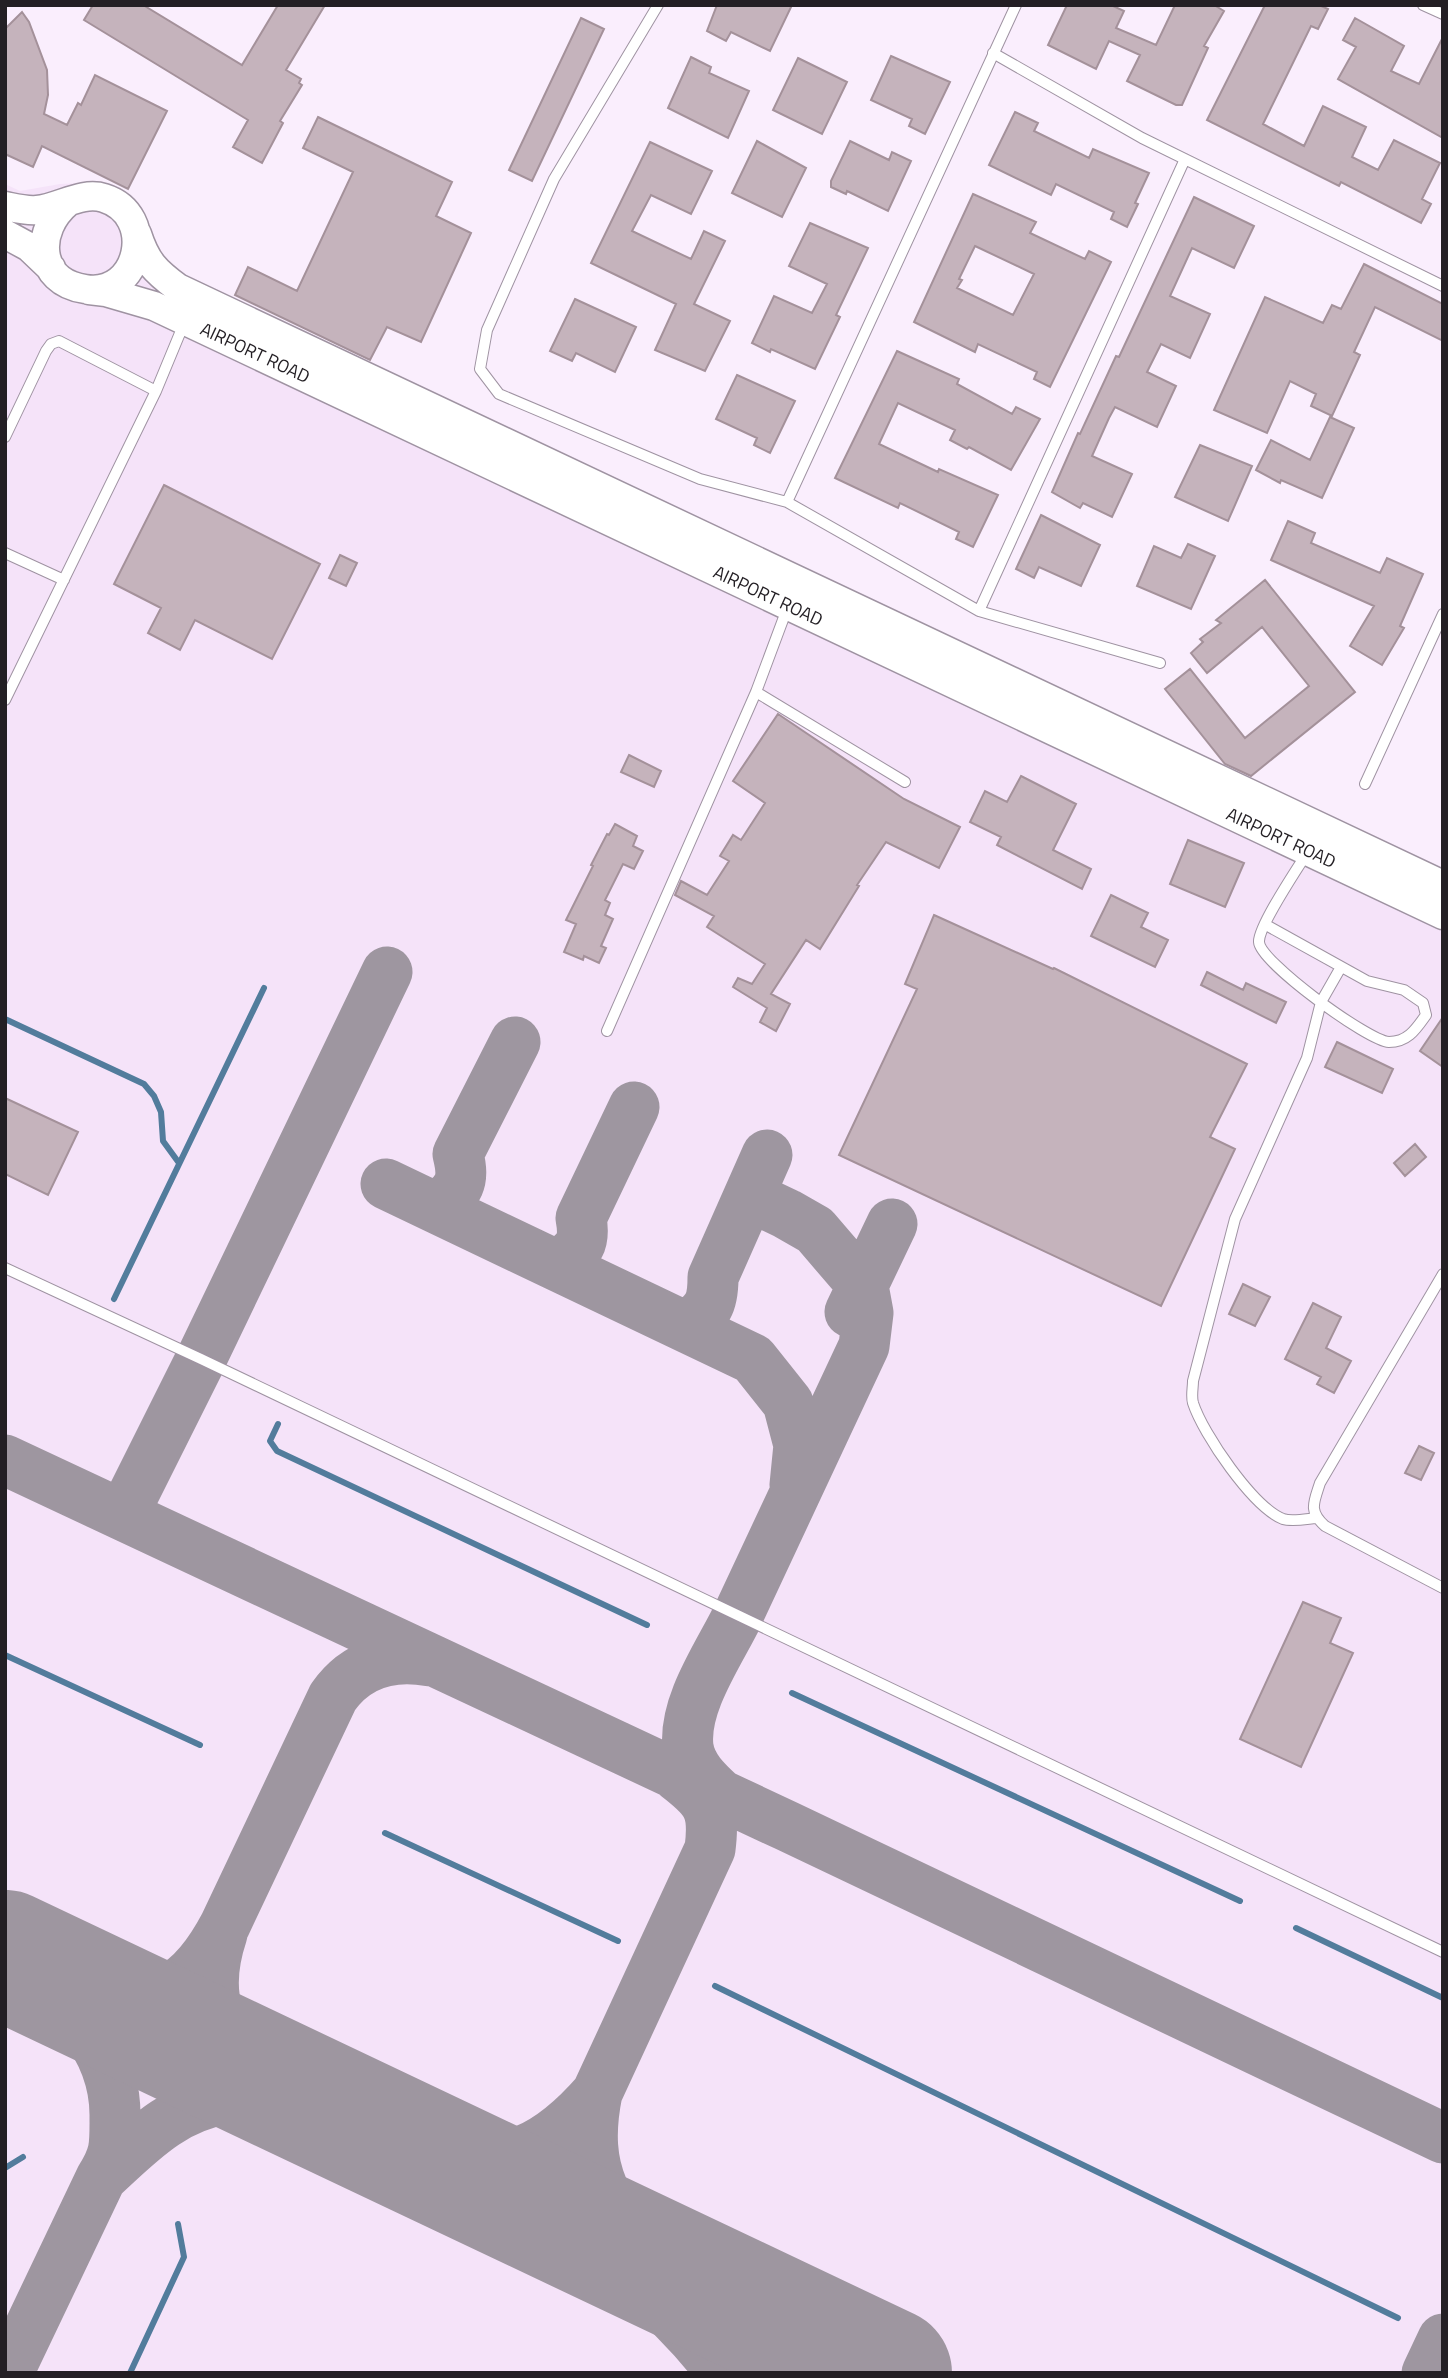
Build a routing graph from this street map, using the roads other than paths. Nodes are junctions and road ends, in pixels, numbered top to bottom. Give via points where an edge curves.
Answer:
1 (658, 5) edge
2 (1016, 5) edge
3 (1423, 5) edge
4 (1443, 14) edge
5 (993, 53) junction
6 (1185, 159) junction
7 (68, 202) junction
8 (5, 206) edge
9 (137, 234) junction
10 (11, 242) edge
11 (51, 268) junction
12 (1443, 286) edge
13 (89, 290) junction
14 (185, 320) junction
15 (156, 391) junction
16 (5, 437) edge
17 (787, 502) junction
18 (5, 552) edge
19 (64, 580) junction
20 (789, 606) junction
21 (979, 611) junction
22 (1443, 614) edge
23 (1160, 663) dead end
24 (756, 692) junction
25 (5, 700) edge
26 (905, 782) dead end
27 (1365, 784) dead end
28 (1308, 851) junction
29 (1443, 885) edge
30 (1443, 915) edge
31 (1266, 925) junction
32 (1341, 967) junction
33 (1321, 1002) junction
34 (607, 1031) dead end
35 (5, 1268) edge
36 (1443, 1274) edge
37 (1316, 1518) junction
38 (1443, 1588) edge
39 (1443, 1952) edge

1 - 17 lane via 554,179 487,330 480,369 499,394 700,479
2 - 5 lane
3 - 4 lane
5 - 6 lane
5 - 17 lane
6 - 12 lane
6 - 21 lane
7 - 8 main road via 37,210
7 - 9 main road via 85,196 103,197 130,218
7 - 11 main road via 46,231 45,254
9 - 13 main road via 132,267 106,288
9 - 29 main road, AIRPORT ROAD via 156,272 178,288
10 - 11 main road
11 - 13 main road via 74,287
13 - 14 main road, AIRPORT ROAD via 131,298
14 - 15 lane
14 - 20 main road, AIRPORT ROAD
15 - 16 lane via 59,341 46,351
15 - 19 lane
17 - 21 lane
18 - 19 lane
19 - 25 lane
20 - 24 lane
20 - 28 main road, AIRPORT ROAD
21 - 23 lane
22 - 27 lane
24 - 26 lane
24 - 34 lane
28 - 30 main road, AIRPORT ROAD
28 - 31 lane
31 - 32 lane
31 - 33 lane via 1258,940 1261,950
32 - 33 lane
32 - 33 lane via 1367,981 1404,990 1423,1003 1426,1015 1410,1037 1389,1042 1352,1025
33 - 37 lane via 1307,1058 1235,1219 1195,1371 1193,1401 1215,1444 1248,1491 1285,1520
35 - 39 lane
36 - 37 lane via 1320,1483 1313,1504
37 - 38 lane

